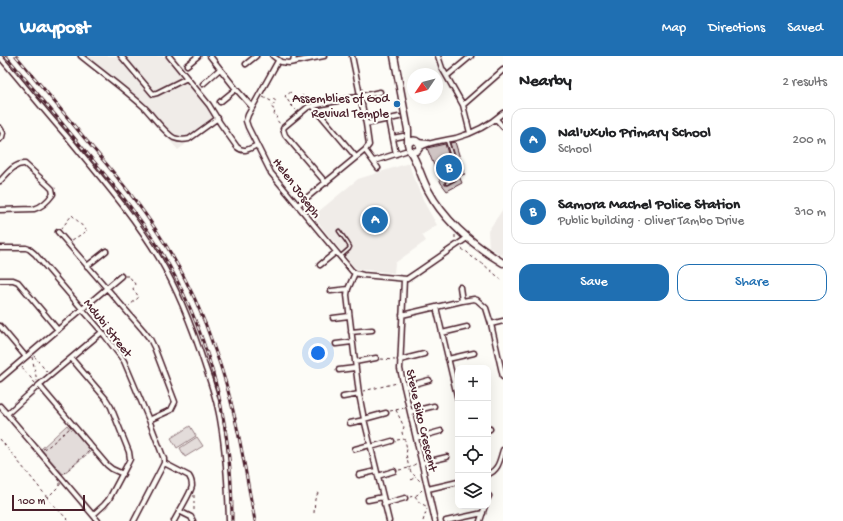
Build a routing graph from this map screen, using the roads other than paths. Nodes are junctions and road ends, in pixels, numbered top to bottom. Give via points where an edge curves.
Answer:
1 (82, 56) edge
2 (120, 56) edge
3 (168, 56) edge
4 (198, 56) edge
5 (210, 56) edge
6 (256, 56) edge
7 (273, 56) edge
8 (294, 56) edge
9 (324, 56) edge
10 (352, 56) edge
11 (394, 56) edge
12 (438, 56) edge
13 (471, 56) edge
14 (0, 57) edge
15 (278, 61) junction
16 (293, 62) junction
17 (246, 64) dead end
18 (187, 65) dead end
19 (220, 69) junction
20 (503, 70) edge
21 (447, 76) junction
22 (187, 78) junction
23 (202, 84) dead end
24 (236, 89) junction
25 (380, 92) dead end
26 (360, 96) junction
27 (220, 102) dead end
28 (463, 105) junction
29 (311, 106) junction
30 (252, 107) junction
31 (503, 113) edge
32 (399, 117) dead end
33 (218, 118) junction
34 (389, 119) junction
35 (496, 119) junction
36 (366, 124) junction
37 (503, 127) edge
38 (0, 128) edge
39 (408, 130) junction
40 (470, 133) junction
41 (403, 136) dead end
42 (392, 138) junction
43 (0, 139) edge
44 (446, 140) junction
45 (257, 145) junction
46 (418, 145) junction
47 (408, 149) junction
48 (365, 150) junction
49 (396, 154) junction
50 (356, 157) junction
51 (374, 162) junction
52 (417, 164) junction
53 (378, 168) dead end
54 (0, 181) edge
55 (326, 183) junction
56 (447, 183) dead end
57 (298, 205) junction
58 (0, 210) edge
59 (339, 231) dead end
60 (58, 232) road end
61 (467, 238) junction
62 (0, 248) edge
63 (106, 251) dead end
64 (336, 252) junction
65 (340, 257) junction
66 (503, 263) edge
67 (320, 265) dead end
68 (87, 266) junction
69 (355, 273) junction
70 (121, 276) road end
71 (404, 279) junction
72 (0, 280) edge
73 (460, 287) dead end
74 (106, 289) junction
75 (348, 289) junction
76 (331, 292) dead end
77 (462, 301) junction
78 (436, 307) junction
79 (82, 309) junction
80 (402, 315) junction
81 (349, 316) junction
82 (333, 318) dead end
83 (503, 321) edge
84 (491, 324) junction
85 (0, 326) edge
86 (467, 327) dead end
87 (58, 330) junction
88 (372, 330) dead end
89 (102, 332) junction
90 (351, 332) junction
91 (442, 333) junction
92 (352, 342) junction
93 (336, 344) dead end
94 (474, 353) dead end
95 (424, 354) dead end
96 (26, 357) junction
97 (71, 358) junction
98 (376, 358) road end
99 (448, 359) junction
100 (400, 360) junction
101 (355, 362) junction
102 (355, 368) junction
103 (339, 370) dead end
104 (503, 377) edge
105 (0, 379) edge
106 (429, 380) dead end
107 (455, 381) edge
108 (38, 386) junction
109 (404, 387) junction
110 (359, 394) junction
111 (343, 397) dead end
112 (0, 406) edge
113 (434, 406) dead end
114 (410, 412) junction
115 (386, 413) road end
116 (7, 414) junction
117 (364, 419) junction
118 (149, 420) junction
119 (350, 423) dead end
120 (441, 431) dead end
121 (416, 438) junction
122 (392, 441) road end
123 (371, 446) junction
124 (355, 449) dead end
125 (503, 450) edge
126 (447, 457) dead end
127 (164, 463) junction
128 (422, 463) junction
129 (394, 471) road end
130 (377, 473) junction
131 (490, 473) edge
132 (123, 474) junction
133 (359, 475) dead end
134 (455, 483) edge
135 (428, 489) junction
136 (383, 497) junction
137 (405, 498) road end
138 (368, 500) dead end
139 (384, 504) junction
140 (484, 509) edge
141 (179, 511) junction
142 (483, 513) junction
143 (93, 515) junction
144 (98, 521) edge
145 (134, 521) edge
146 (174, 521) edge
147 (193, 521) edge
148 (229, 521) edge
149 (388, 521) edge
150 (436, 521) edge
151 (446, 521) edge
152 (480, 521) edge

1 - 33 street via 128,93 176,139 189,139
2 - 22 street via 153,94
3 - 22 street
4 - 18 street
5 - 19 street
6 - 17 street
7 - 15 street
8 - 16 street
9 - 16 street
10 - 26 street
11 - 39 street
12 - 21 street
13 - 21 street
14 - 148 street via 131,217 174,286 197,340 220,417
15 - 16 street
15 - 30 street, Helen Joseph
19 - 23 street
19 - 24 street
20 - 28 street
21 - 28 street
22 - 33 street
24 - 27 street
24 - 30 street
25 - 26 street
26 - 29 street
26 - 36 street
28 - 40 street
29 - 50 street
29 - 55 street via 283,129 285,135
30 - 45 street, Helen Joseph via 246,121
31 - 35 street
32 - 34 street
33 - 45 street via 240,150
34 - 36 street
34 - 42 street
35 - 37 street
35 - 40 street
36 - 48 street via 370,144
38 - 43 street via 3,133
39 - 46 street
39 - 47 street
40 - 44 street
41 - 42 street
42 - 49 street
44 - 46 street
44 - 56 lane via 456,171 454,180
45 - 57 street, Helen Joseph via 273,176
46 - 47 street via 414,152
46 - 47 street via 411,141
46 - 52 street
47 - 49 street
47 - 52 street
48 - 50 street
48 - 51 street
49 - 51 street
50 - 55 street
51 - 53 street
52 - 61 street via 439,207
54 - 58 street via 16,165 25,164 52,189 53,194 38,208
55 - 57 street
57 - 64 street, Helen Joseph
59 - 65 lane via 350,247
60 - 68 street
61 - 66 street
61 - 71 street via 416,274
62 - 79 street, Mdubi Street via 26,248 32,251
63 - 68 street
64 - 65 street, Helen Joseph
64 - 67 street
65 - 69 street, Helen Joseph
68 - 74 street
69 - 71 street
69 - 75 street
70 - 74 street
71 - 80 street, Steve Biko Crescent
72 - 87 street via 18,282
73 - 77 street
74 - 79 street
74 - 118 street via 152,342 174,400 172,410
75 - 76 street
75 - 81 street
77 - 78 street
77 - 84 street via 477,300 486,308
78 - 80 street
78 - 91 street
79 - 87 street
79 - 89 street, Mdubi Street
80 - 100 street, Steve Biko Crescent
81 - 82 street
81 - 90 street
83 - 84 street
84 - 104 street
85 - 96 street
86 - 91 street
87 - 96 street
88 - 90 street
89 - 97 street
89 - 118 street, Mdubi Street via 124,361
90 - 92 street
91 - 99 street
92 - 93 street
92 - 101 street
94 - 99 street
95 - 100 street
96 - 105 street
97 - 108 street
97 - 132 street via 111,407 130,456
98 - 101 street
99 - 107 street
100 - 109 street, Steve Biko Crescent
101 - 102 street
102 - 103 street
102 - 110 street
106 - 109 street
108 - 116 street
108 - 132 street via 107,465
109 - 114 street, Steve Biko Crescent
110 - 111 street
110 - 117 street
112 - 116 street
113 - 114 street
114 - 121 street, Steve Biko Crescent
115 - 117 street
116 - 143 street
117 - 119 street
117 - 123 street
118 - 127 street, Mdubi Street via 164,456
120 - 121 street
121 - 128 street, Steve Biko Crescent
122 - 123 street
123 - 124 street
123 - 130 street
125 - 131 street via 496,470
126 - 128 street
127 - 141 street via 189,476 191,480 191,488
127 - 145 street
128 - 135 street, Steve Biko Crescent
129 - 130 street
130 - 133 street
130 - 136 street
132 - 143 street via 107,503
134 - 135 street
135 - 150 street, Steve Biko Crescent
136 - 138 street
136 - 139 street
137 - 139 street
139 - 149 street
140 - 142 street
141 - 146 street
141 - 147 street via 191,517
142 - 151 street
142 - 152 street
143 - 144 street

